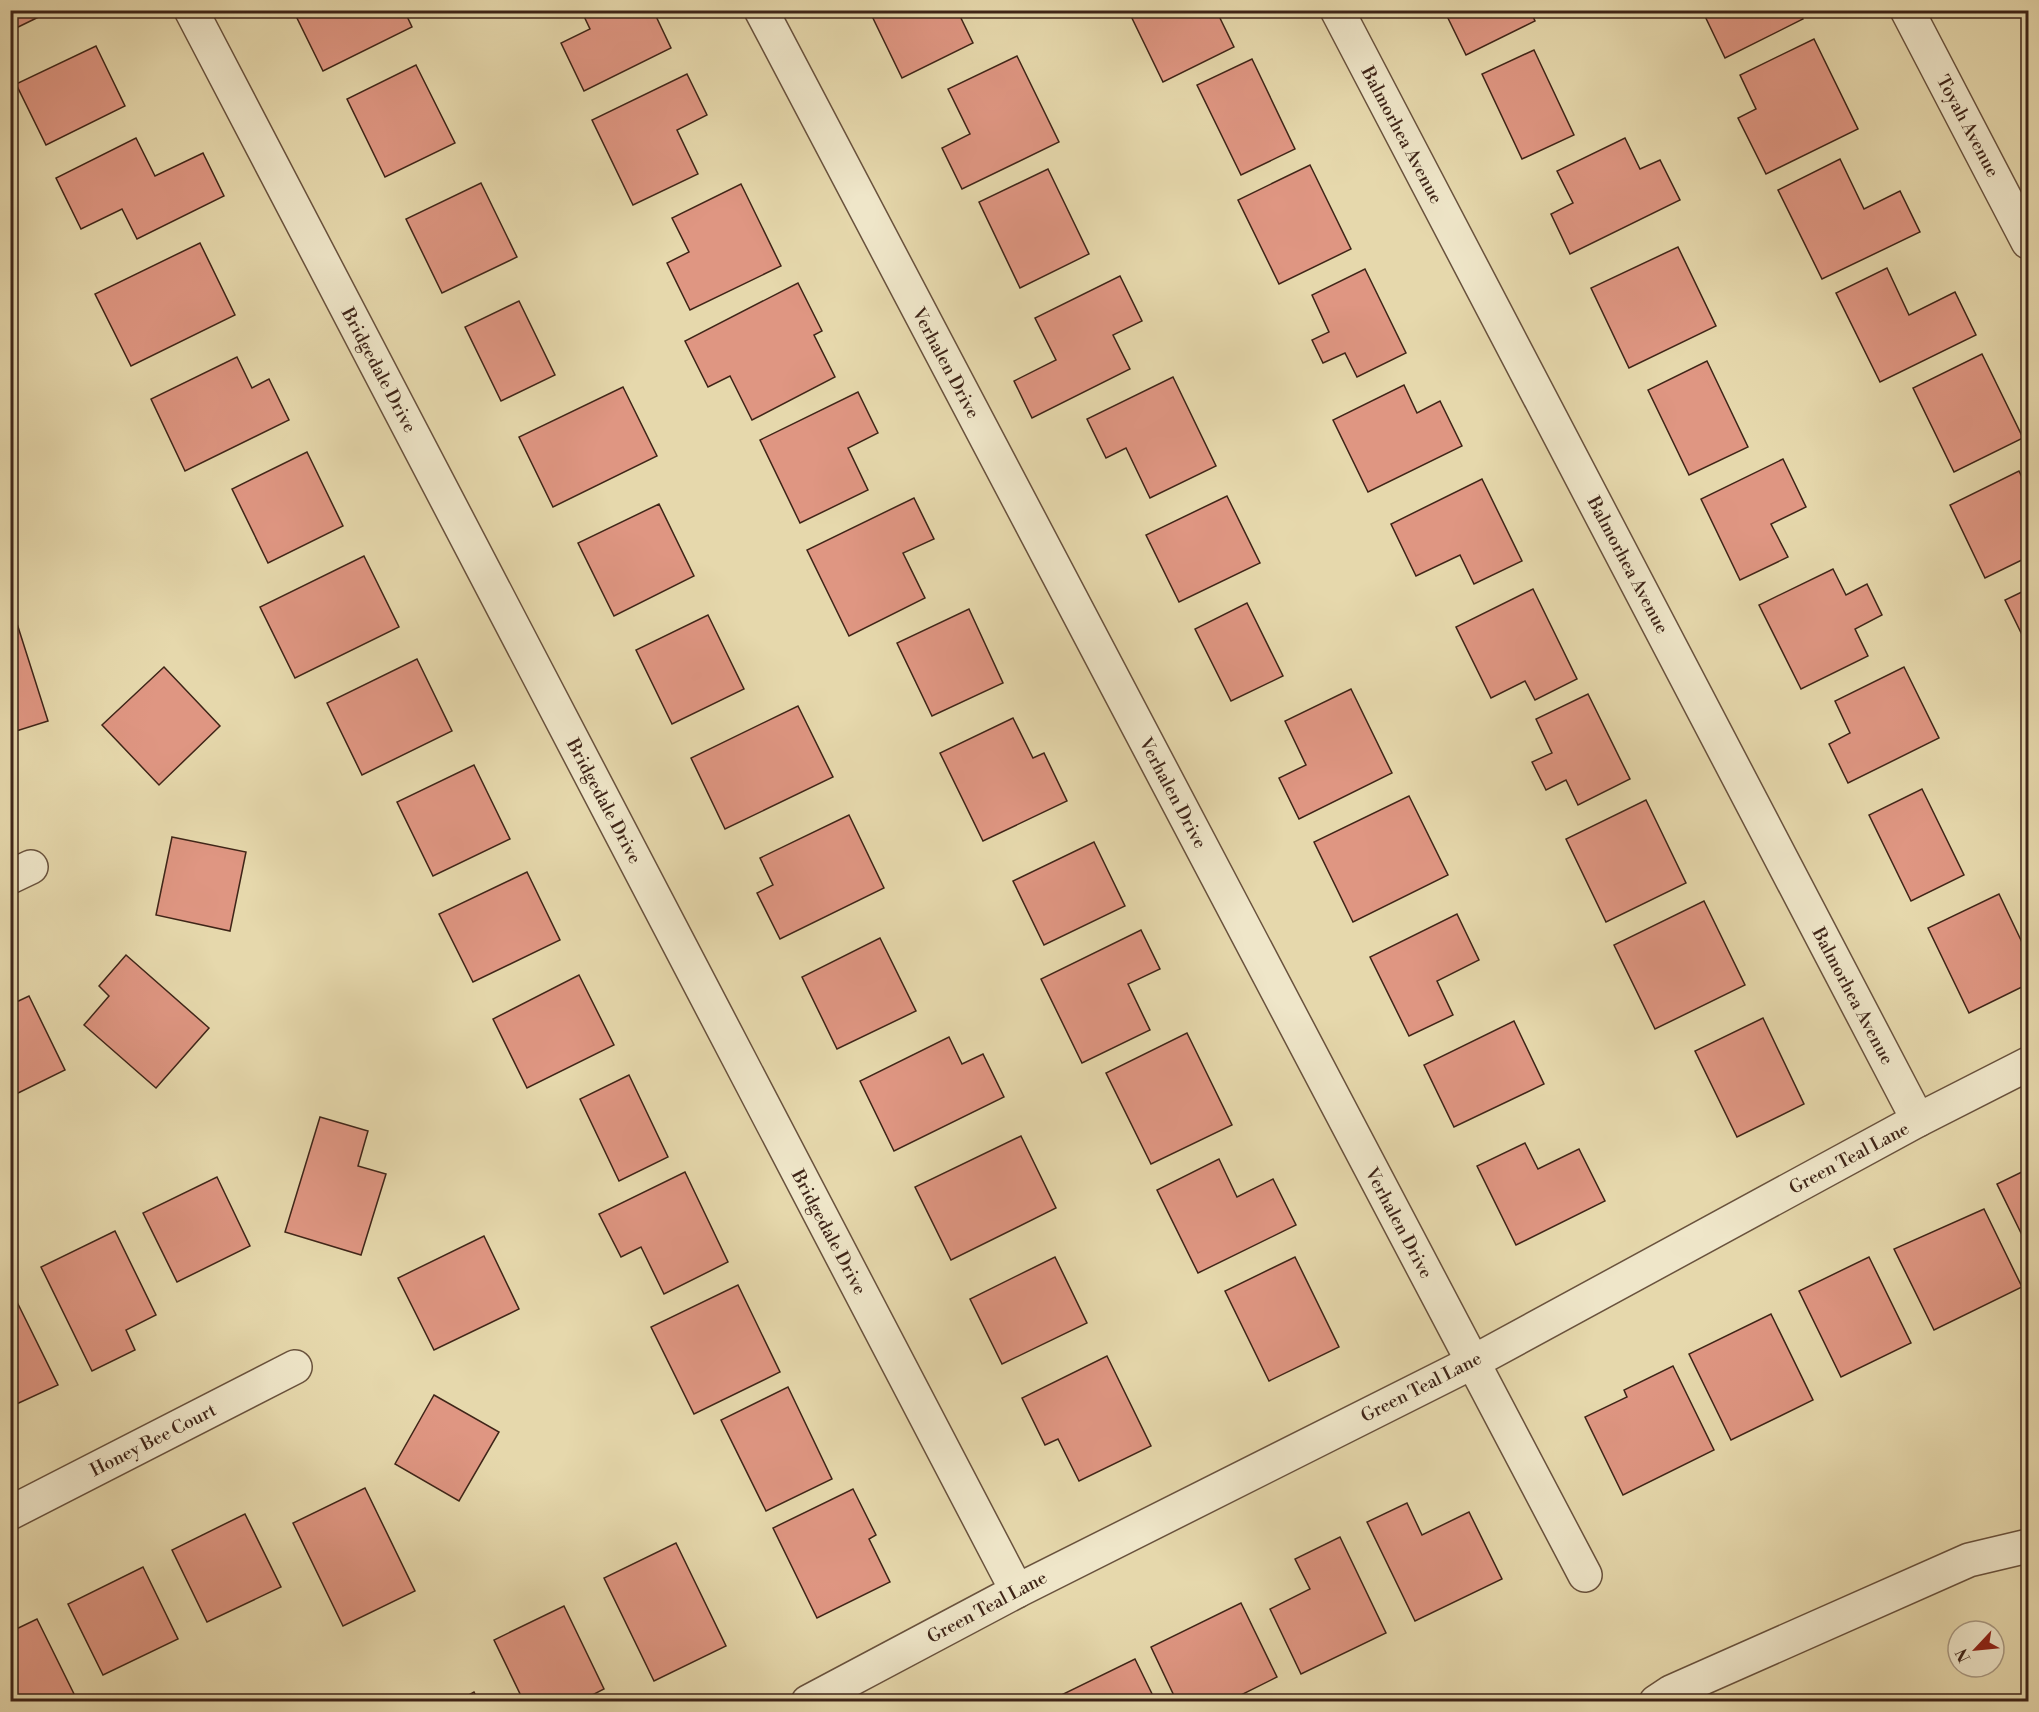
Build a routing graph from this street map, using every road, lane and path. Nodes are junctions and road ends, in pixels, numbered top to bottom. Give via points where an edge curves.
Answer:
1 (192, 10) edge
2 (761, 10) edge
3 (1337, 10) edge
4 (1907, 10) edge
5 (2028, 242) edge
6 (2028, 1064) edge
7 (1918, 1120) junction
8 (1473, 1362) junction
9 (295, 1367) dead end
10 (10, 1512) edge
11 (2028, 1546) edge
12 (1585, 1575) dead end
13 (1017, 1591) junction
14 (808, 1701) edge
15 (1656, 1701) edge

1 - 13 street, Bridgedale Drive
2 - 8 street, Verhalen Drive
3 - 7 street, Balmorhea Avenue
4 - 5 street, Toyah Avenue
6 - 7 street, Green Teal Lane
7 - 8 street, Green Teal Lane
8 - 12 street, Verhalen Drive
8 - 13 street, Green Teal Lane
9 - 10 street, Honey Bee Court
11 - 15 street via 1969,1560
13 - 14 street, Green Teal Lane

